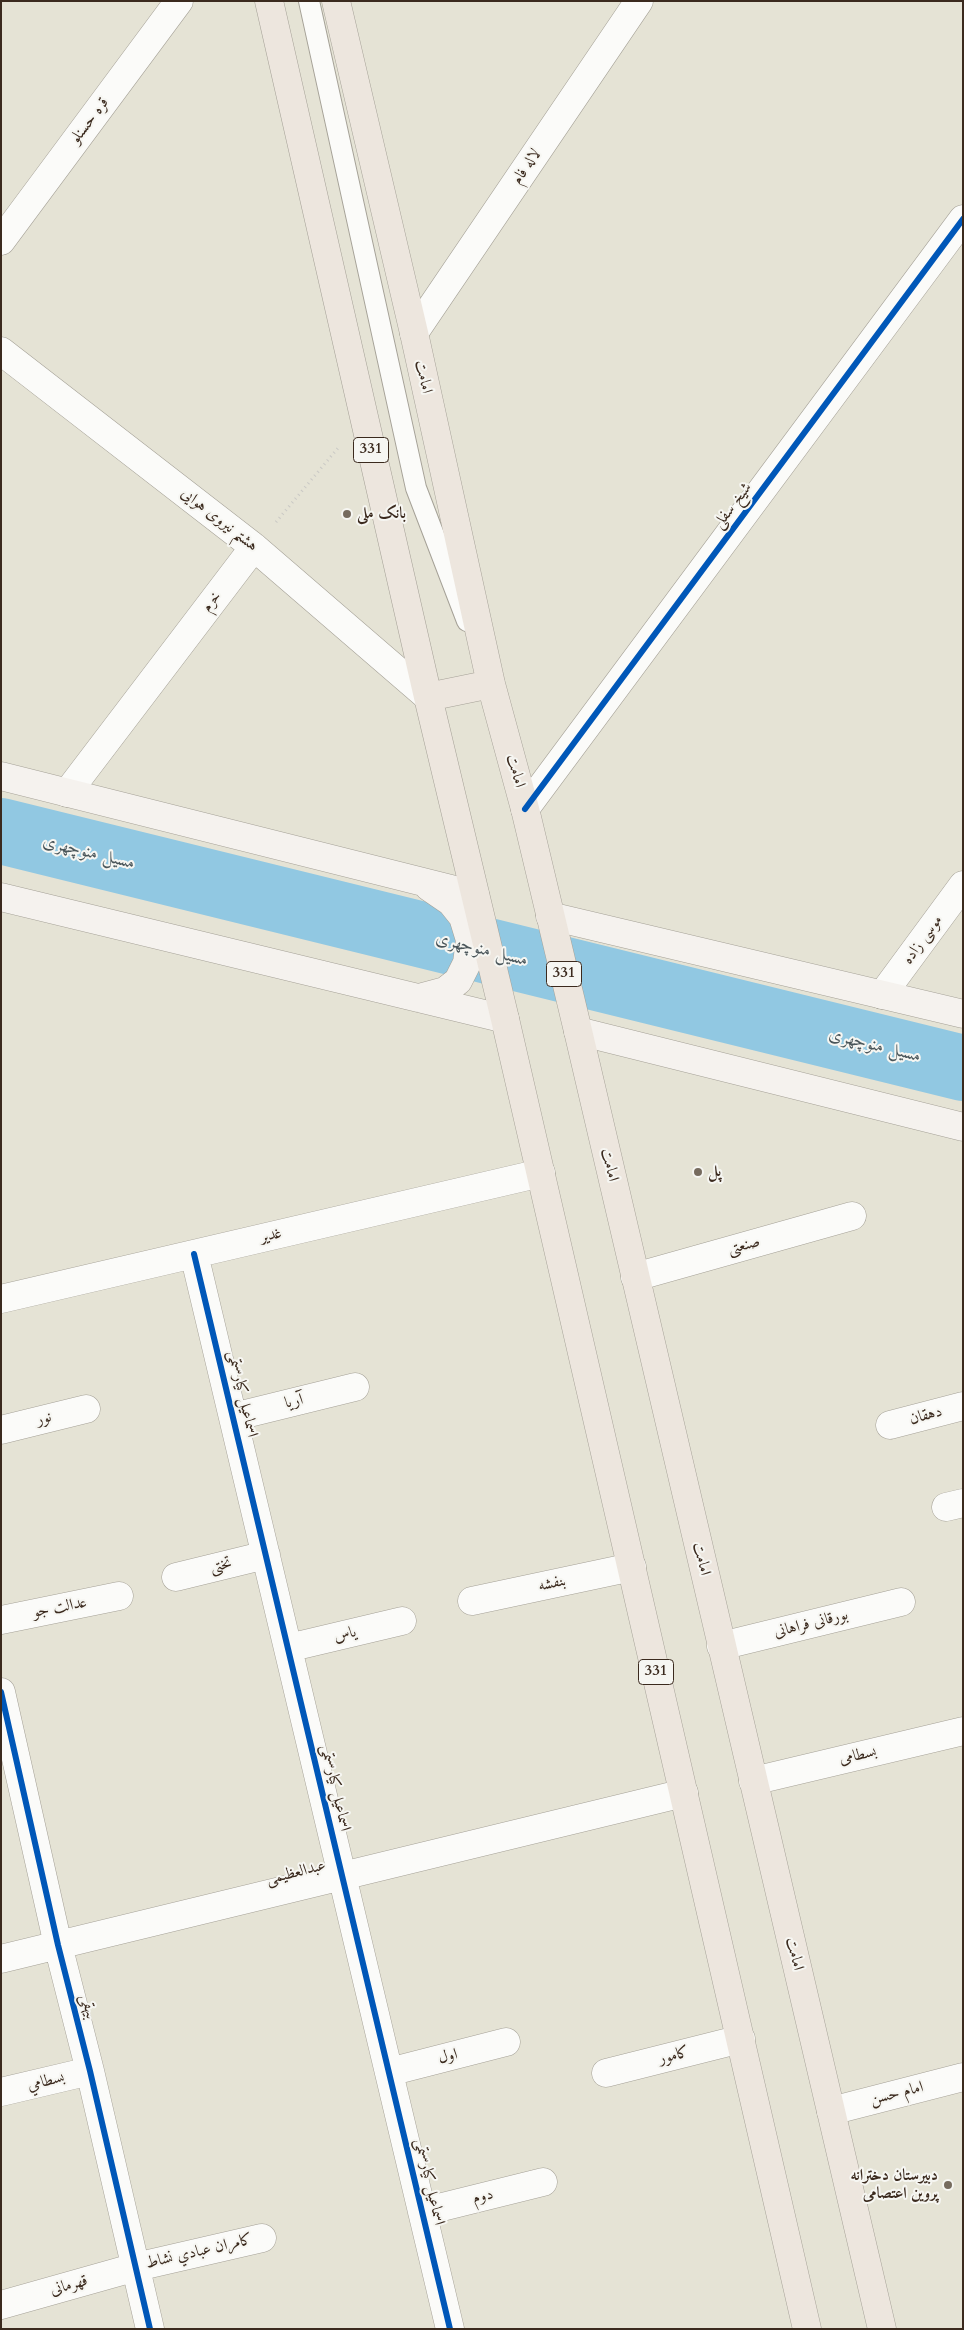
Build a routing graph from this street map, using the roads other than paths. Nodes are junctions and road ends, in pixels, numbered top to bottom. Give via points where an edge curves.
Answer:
1 (179, 1) edge
2 (269, 1) edge
3 (309, 1) edge
4 (336, 1) edge
5 (639, 1) edge
6 (963, 219) edge
7 (1, 241) edge
8 (414, 333) junction
9 (1, 351) edge
10 (254, 547) junction
11 (491, 684) junction
12 (428, 697) junction
13 (1, 776) edge
14 (68, 793) junction
15 (525, 809) junction
16 (963, 885) edge
17 (1, 897) edge
18 (467, 898) junction
19 (551, 917) junction
20 (882, 995) junction
21 (419, 998) junction
22 (963, 1014) edge
23 (505, 1017) junction
24 (578, 1030) junction
25 (963, 1127) edge
26 (541, 1173) junction
27 (852, 1216) dead end
28 (194, 1254) junction
29 (636, 1276) junction
30 (1, 1299) edge
31 (355, 1387) dead end
32 (963, 1406) edge
33 (86, 1409) dead end
34 (233, 1417) junction
35 (890, 1426) dead end
36 (1, 1430) edge
37 (266, 1555) junction
38 (632, 1568) junction
39 (176, 1577) dead end
40 (119, 1596) dead end
41 (472, 1601) dead end
42 (901, 1602) dead end
43 (1, 1620) edge
44 (402, 1621) dead end
45 (721, 1646) junction
46 (288, 1648) junction
47 (1, 1692) edge
48 (963, 1731) edge
49 (753, 1781) junction
50 (684, 1793) junction
51 (342, 1876) junction
52 (58, 1945) junction
53 (1, 1959) edge
54 (742, 2039) junction
55 (506, 2042) dead end
56 (90, 2071) junction
57 (389, 2072) junction
58 (606, 2072) dead end
59 (963, 2077) edge
60 (1, 2092) edge
61 (831, 2111) junction
62 (543, 2182) dead end
63 (422, 2212) junction
64 (262, 2238) dead end
65 (136, 2267) junction
66 (1, 2305) edge
67 (150, 2329) edge
68 (450, 2329) edge
69 (807, 2329) edge
70 (882, 2329) edge

1 - 7 street, قره حسنلو
2 - 12 main road, 331
3 - 11 lane via 416,488
4 - 8 main road, امامت / 331
5 - 8 street, لاله فام
6 - 15 street, شیخ سفلی
8 - 11 main road, امامت / 331
9 - 10 street, هشتم نیروی هوایی
10 - 12 street, هشتم نیروی هوایی
10 - 14 street, خرم
11 - 12 main road
11 - 15 main road, امامت / 331
12 - 18 main road, 331
13 - 14 main road
14 - 18 main road via 420,882
15 - 19 main road, امامت / 331
16 - 20 street, موسی زاده
17 - 21 main road
18 - 21 main road via 463,917 470,940 467,963 458,981 445,991
18 - 23 main road, 331
19 - 20 main road
19 - 24 main road, امامت / 331
20 - 22 main road
21 - 23 main road
23 - 26 main road, 331
24 - 25 main road
24 - 29 main road, امامت / 331
26 - 28 street, غدیر
26 - 38 main road, 331
27 - 29 street, صنعتی
28 - 30 street, غدیر
28 - 34 street, اسماعیل کیارستمی
29 - 45 main road, امامت / 331
31 - 34 street, آریا
32 - 35 street, دهقان
33 - 36 street, نور
34 - 37 street, اسماعیل کیارستمی
37 - 39 street, تختی
37 - 46 street, اسماعیل کیارستمی
38 - 41 street, بنفشه
38 - 50 main road, 331
40 - 43 street, عدالت جو
42 - 45 street, بورقانی فراهانی
44 - 46 street, یاس
45 - 49 main road, امامت / 331
46 - 51 street, اسماعیل کیارستمی
47 - 52 street, بیهقی
48 - 49 street, بسطامی
49 - 61 main road, امامت / 331
50 - 51 street, عبدالعظیمی
50 - 54 main road, 331
51 - 52 street, عبدالعظیمی
51 - 57 street, اسماعیل کیارستمی
52 - 53 street, عبدالعظیمی
52 - 56 street, بیهقی
54 - 58 street, کامور
54 - 69 main road, 331
55 - 57 street, اول
56 - 60 street, بسطامي
56 - 65 street, بیهقی
57 - 63 street, اسماعیل کیارستمی
59 - 61 street, امام حسن
61 - 70 main road, امامت / 331
62 - 63 street, دوم
63 - 68 street, اسماعیل کیارستمی
64 - 65 street, كامران عبادي نشاط
65 - 66 street, قهرمانی
65 - 67 street, بیهقی

